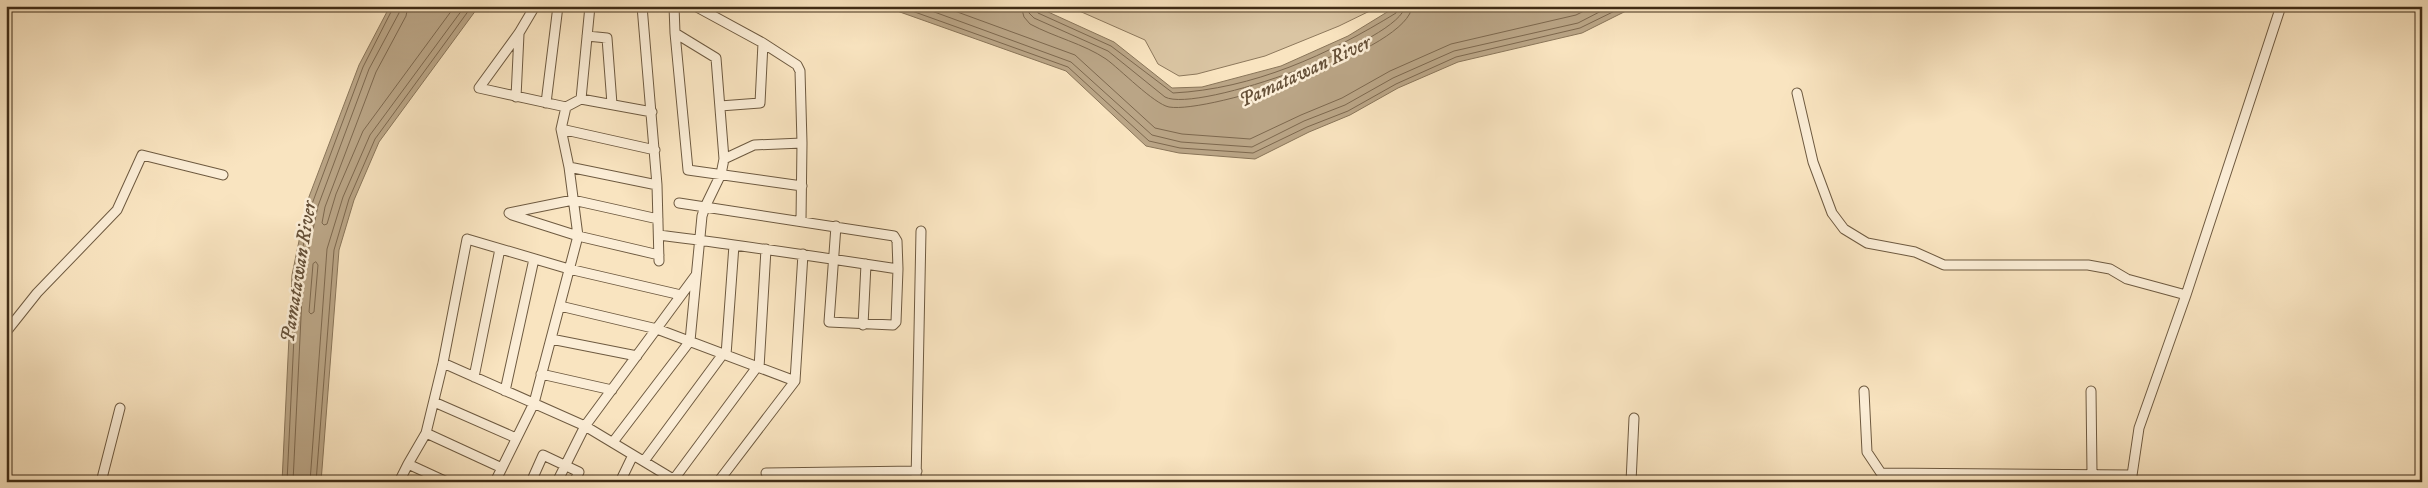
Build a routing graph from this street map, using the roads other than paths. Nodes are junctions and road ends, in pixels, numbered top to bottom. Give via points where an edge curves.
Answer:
1 (535, 6) edge
2 (558, 6) edge
3 (590, 6) edge
4 (642, 6) edge
5 (674, 6) edge
6 (695, 6) edge
7 (2281, 6) edge
8 (519, 33) junction
9 (675, 33) junction
10 (587, 36) junction
11 (763, 43) junction
12 (1797, 93) dead end
13 (516, 96) junction
14 (581, 98) junction
15 (546, 103) junction
16 (612, 104) junction
17 (720, 106) junction
18 (566, 107) junction
19 (652, 112) junction
20 (561, 130) junction
21 (802, 143) junction
22 (654, 150) junction
23 (724, 158) junction
24 (570, 167) junction
25 (721, 174) junction
26 (223, 175) dead end
27 (657, 185) junction
28 (802, 186) junction
29 (573, 200) junction
30 (679, 203) dead end
31 (705, 207) junction
32 (658, 219) junction
33 (801, 220) junction
34 (836, 226) junction
35 (921, 231) dead end
36 (659, 235) junction
37 (578, 236) junction
38 (699, 240) junction
39 (734, 245) junction
40 (500, 249) junction
41 (766, 249) junction
42 (803, 254) junction
43 (534, 259) junction
44 (833, 259) junction
45 (866, 264) junction
46 (898, 269) junction
47 (569, 270) junction
48 (696, 274) junction
49 (681, 295) junction
50 (2186, 295) junction
51 (560, 306) junction
52 (863, 325) junction
53 (657, 329) junction
54 (6, 332) edge
55 (551, 339) junction
56 (690, 341) junction
57 (724, 355) junction
58 (637, 356) junction
59 (443, 363) junction
60 (758, 367) junction
61 (541, 374) junction
62 (474, 377) junction
63 (795, 381) junction
64 (612, 390) junction
65 (505, 391) junction
66 (1864, 391) dead end
67 (2091, 391) dead end
68 (434, 402) junction
69 (534, 403) junction
70 (120, 408) dead end
71 (1634, 418) dead end
72 (585, 426) junction
73 (426, 433) junction
74 (516, 438) junction
75 (613, 442) junction
76 (633, 455) junction
77 (644, 461) junction
78 (408, 464) junction
79 (566, 465) junction
80 (502, 468) junction
81 (917, 471) junction
82 (766, 473) dead end
83 (2092, 473) junction
84 (2131, 478) edge
85 (676, 480) edge
86 (101, 482) edge
87 (399, 482) edge
88 (447, 482) edge
89 (495, 482) edge
90 (531, 482) edge
91 (557, 482) edge
92 (574, 482) edge
93 (620, 482) edge
94 (718, 482) edge
95 (916, 482) edge
96 (1631, 482) edge

1 - 8 street
2 - 15 street
3 - 10 street
4 - 19 street
5 - 9 street
6 - 11 street
7 - 50 street
8 - 13 street
8 - 13 street via 479,88
9 - 17 street via 716,58
9 - 25 street via 686,168
10 - 14 street
10 - 16 street via 607,38
11 - 17 street via 760,103
11 - 21 street via 797,65 800,71
12 - 50 street via 1813,162 1832,213 1844,230 1867,243 1915,252 1944,265 2088,265 2110,269 2127,279
13 - 15 street
14 - 16 street
14 - 18 street
15 - 18 street
16 - 19 street
17 - 23 street
18 - 20 street
19 - 22 street
20 - 22 street
20 - 24 street
21 - 23 street via 754,145
21 - 28 street
22 - 27 street
23 - 25 street
24 - 27 street
24 - 29 street
25 - 28 street
25 - 31 street
26 - 54 street via 142,155 116,210
27 - 32 street
28 - 33 street
29 - 32 street
29 - 37 street
29 - 37 street via 509,213
30 - 31 street
31 - 33 street
31 - 38 street
32 - 36 street
33 - 34 street
34 - 44 street
34 - 46 street via 894,236
35 - 81 street
36 - 37 street via 659,258
36 - 38 street
37 - 47 street
38 - 39 street
38 - 48 street
39 - 41 street
39 - 57 street
40 - 43 street
40 - 59 street via 467,239
40 - 62 street
41 - 42 street
41 - 60 street
42 - 44 street
42 - 63 street
43 - 47 street
43 - 65 street
44 - 45 street
44 - 52 street via 829,322
45 - 46 street
45 - 52 street
46 - 52 street via 896,322 893,325
47 - 49 street
47 - 51 street
48 - 49 street
48 - 56 street
49 - 53 street
50 - 84 street via 2139,428
51 - 53 street
51 - 55 street
53 - 56 street
53 - 58 street
55 - 58 street
55 - 61 street
56 - 57 street
56 - 75 street
57 - 60 street
57 - 77 street
58 - 64 street
59 - 62 street
59 - 68 street
60 - 63 street
60 - 85 street
61 - 64 street
61 - 69 street
62 - 65 street
63 - 94 street
64 - 72 street
65 - 69 street
66 - 83 street via 1867,452 1881,473
67 - 83 street
68 - 73 street
68 - 74 street
69 - 72 street
69 - 74 street
70 - 86 street
71 - 96 street
72 - 75 street
72 - 79 street
73 - 78 street
73 - 80 street
74 - 80 street
75 - 76 street
76 - 77 street
76 - 93 street
77 - 85 street
78 - 87 street
78 - 88 street
79 - 90 street via 543,455
79 - 91 street
79 - 92 street via 579,472
80 - 89 street
81 - 82 street
81 - 95 street
83 - 84 street

